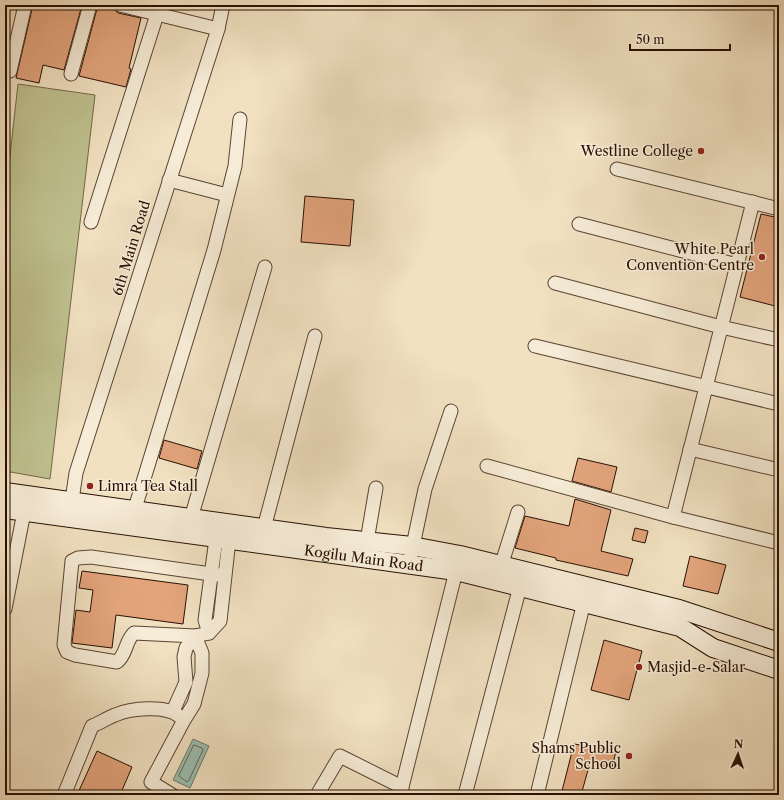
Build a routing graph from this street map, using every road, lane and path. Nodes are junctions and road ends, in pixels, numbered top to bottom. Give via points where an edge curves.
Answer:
1 (25, 5) edge
2 (90, 5) edge
3 (120, 5) edge
4 (224, 5) edge
5 (158, 9) edge
6 (218, 29) junction
7 (10, 71) dead end
8 (71, 74) dead end
9 (240, 119) dead end
10 (617, 169) dead end
11 (169, 180) junction
12 (228, 195) junction
13 (753, 202) junction
14 (779, 209) edge
15 (90, 222) dead end
16 (579, 224) dead end
17 (737, 265) junction
18 (265, 267) dead end
19 (555, 283) dead end
20 (721, 327) junction
21 (315, 336) dead end
22 (779, 340) edge
23 (535, 346) dead end
24 (706, 387) junction
25 (779, 404) edge
26 (451, 411) dead end
27 (690, 449) junction
28 (487, 466) dead end
29 (779, 470) edge
30 (376, 488) dead end
31 (5, 492) edge
32 (72, 500) junction
33 (5, 509) edge
34 (134, 509) junction
35 (24, 512) junction
36 (518, 512) dead end
37 (191, 518) junction
38 (673, 518) junction
39 (130, 526) junction
40 (264, 528) junction
41 (223, 540) junction
42 (367, 541) junction
43 (779, 543) edge
44 (411, 555) junction
45 (501, 566) junction
46 (456, 571) junction
47 (211, 574) junction
48 (225, 576) junction
49 (522, 579) junction
50 (584, 602) junction
51 (5, 609) edge
52 (679, 609) junction
53 (680, 627) junction
54 (779, 631) edge
55 (209, 633) junction
56 (196, 636) junction
57 (779, 642) edge
58 (779, 657) edge
59 (779, 670) edge
60 (173, 711) junction
61 (184, 720) junction
62 (400, 791) edge
63 (64, 795) edge
64 (172, 795) edge
65 (317, 795) edge
66 (465, 795) edge
67 (537, 795) edge

1 - 7 street
2 - 8 street
3 - 5 street
4 - 6 street, 6th Main Road
5 - 6 street
5 - 15 street
6 - 11 street, 6th Main Road
9 - 12 street via 235,166
10 - 13 street
11 - 12 street
11 - 32 street, 6th Main Road via 76,473
12 - 34 street via 214,250
13 - 14 street
13 - 17 street
16 - 17 street
17 - 20 street
18 - 37 street
19 - 20 street
20 - 22 street
20 - 24 street
21 - 40 street
23 - 24 street
24 - 25 street
24 - 27 street
26 - 44 street via 425,489
27 - 29 street
27 - 38 street
28 - 38 street
30 - 42 street
31 - 32 main road, Kogilu Main Road
32 - 34 main road, Kogilu Main Road
33 - 35 main road, Kogilu Main Road
34 - 37 main road, Kogilu Main Road
34 - 39 street
35 - 39 main road, Kogilu Main Road
35 - 51 street
36 - 45 street
37 - 40 main road, Kogilu Main Road
38 - 43 street
39 - 41 main road, Kogilu Main Road
40 - 42 main road, Kogilu Main Road
41 - 44 main road, Kogilu Main Road
41 - 47 street
41 - 48 street
42 - 44 main road, Kogilu Main Road
44 - 45 main road, Kogilu Main Road via 460,555
44 - 46 main road, Kogilu Main Road
45 - 49 main road, Kogilu Main Road
46 - 49 main road, Kogilu Main Road
46 - 62 street
47 - 48 street
47 - 55 street via 205,620
47 - 56 street via 91,557 72,561 64,645 67,652 117,662 123,658 130,636 134,632
48 - 55 street via 220,621
49 - 50 main road, Kogilu Main Road
49 - 52 main road, Kogilu Main Road
49 - 66 street
50 - 53 main road, Kogilu Main Road
50 - 67 street
52 - 54 main road via 729,614
52 - 57 main road
53 - 58 main road
53 - 59 main road, Kogilu Main Road via 713,648
55 - 56 street
56 - 60 street via 186,648 186,682
56 - 61 street via 202,653 202,673 194,704
60 - 61 street
60 - 63 street via 143,709 116,714 92,726
61 - 64 street via 151,782
62 - 65 street via 340,756

